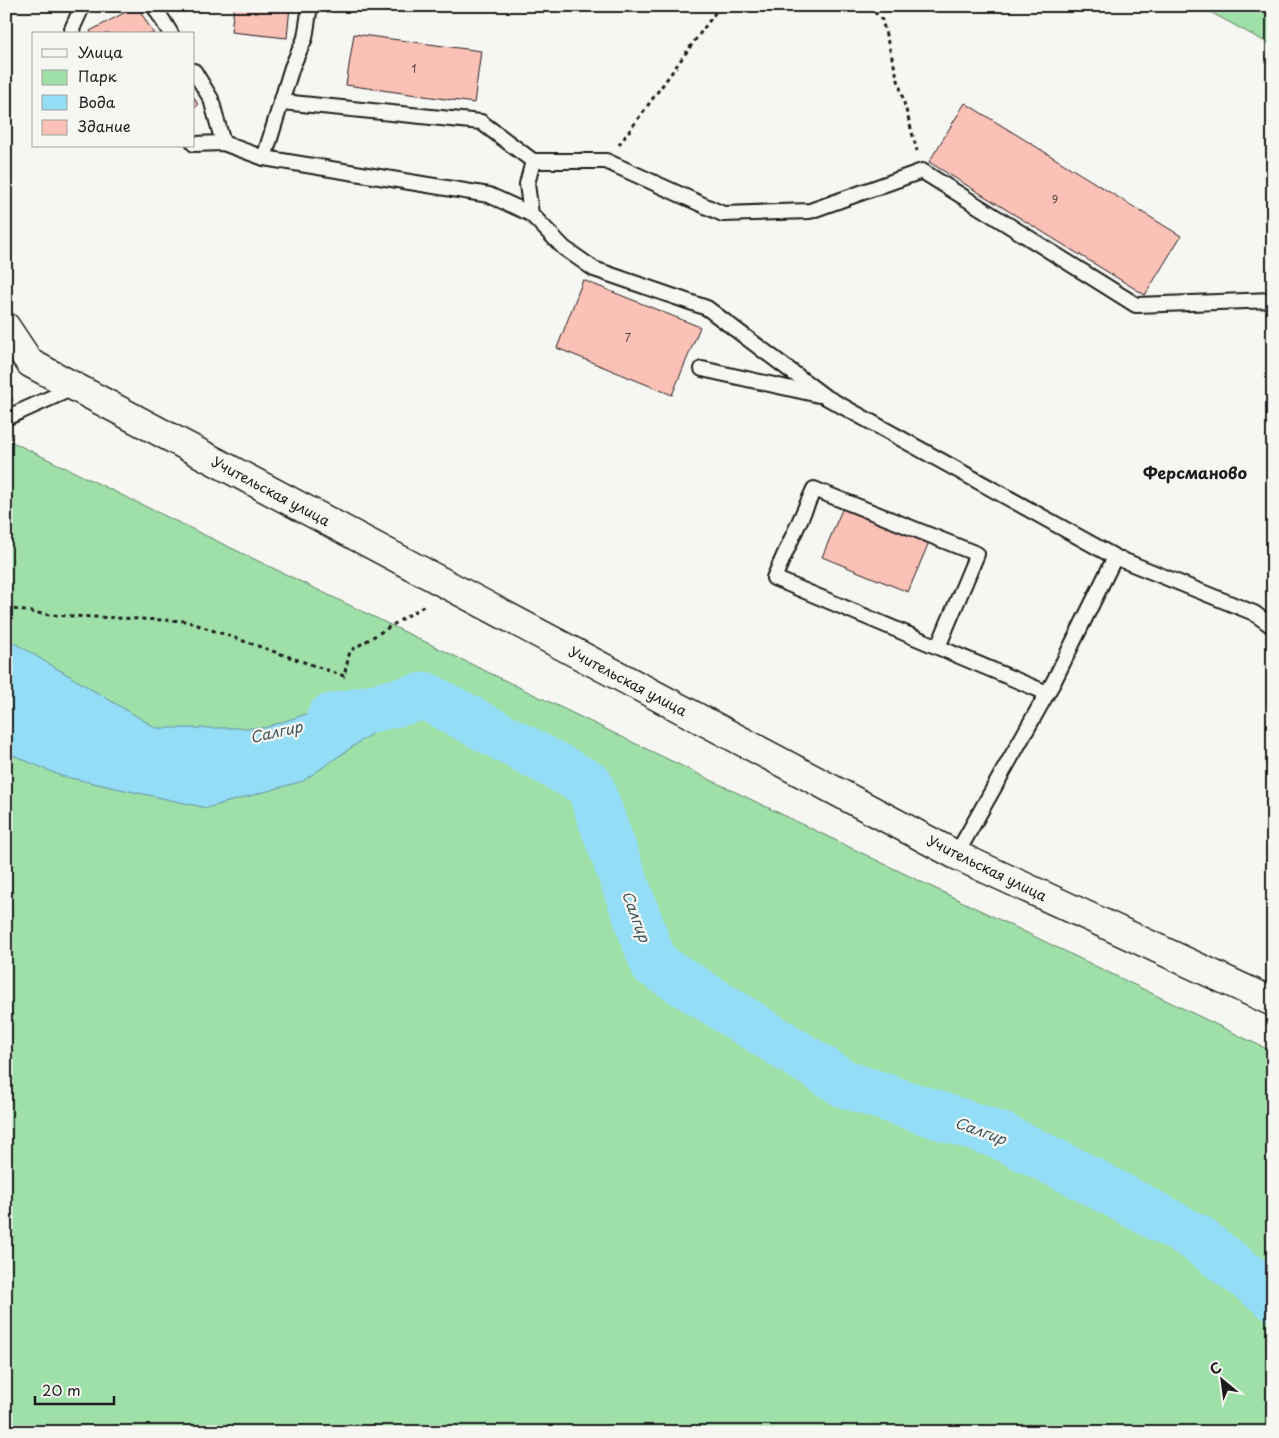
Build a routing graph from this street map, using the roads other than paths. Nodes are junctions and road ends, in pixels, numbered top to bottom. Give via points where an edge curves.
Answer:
1 (84, 6) edge
2 (154, 6) edge
3 (310, 6) edge
4 (73, 32) edge
5 (170, 32) edge
6 (195, 73) edge
7 (282, 102) junction
8 (223, 143) junction
9 (195, 144) edge
10 (264, 158) junction
11 (533, 161) junction
12 (531, 214) junction
13 (1273, 300) edge
14 (6, 327) edge
15 (702, 369) dead end
16 (76, 387) junction
17 (824, 396) junction
18 (6, 418) edge
19 (1115, 557) junction
20 (1273, 626) edge
21 (938, 647) junction
22 (1047, 693) junction
23 (956, 855) junction
24 (1273, 1002) edge

1 - 4 lane
2 - 5 lane
3 - 7 lane via 305,38
6 - 8 lane via 211,99
7 - 10 lane
7 - 11 lane via 481,122
8 - 9 lane
8 - 10 lane
10 - 12 lane via 489,196
11 - 12 lane via 527,184
11 - 13 lane via 606,161 723,214 810,211 922,170 1136,305
12 - 17 lane via 564,248 594,269 707,308
14 - 16 street, Учительская улица via 30,363
15 - 17 lane
16 - 18 lane
16 - 23 street, Учительская улица
17 - 19 lane
19 - 20 lane via 1254,613
19 - 22 lane
21 - 21 lane via 774,578 814,489 977,554
21 - 22 lane
22 - 23 lane
23 - 24 street, Учительская улица

